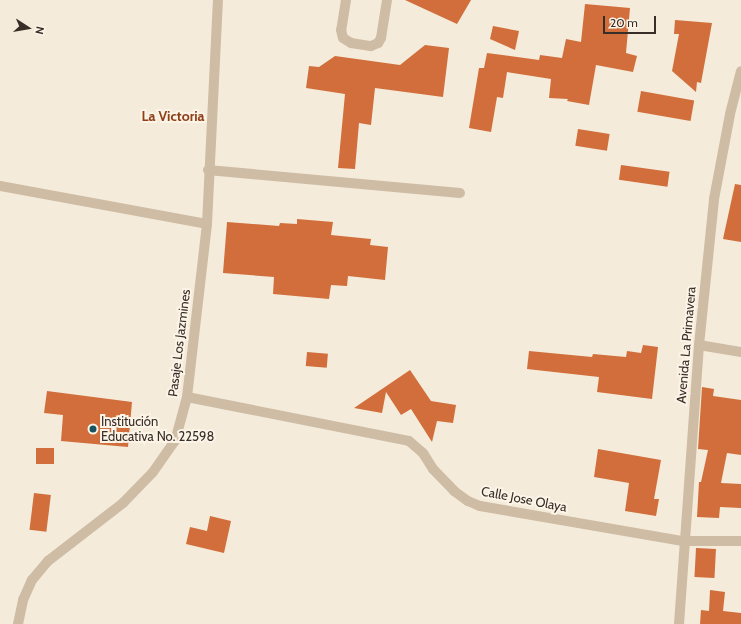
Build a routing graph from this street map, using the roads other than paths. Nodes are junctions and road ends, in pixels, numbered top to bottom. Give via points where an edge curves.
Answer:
1 (218, 0) edge
2 (346, 0) edge
3 (387, 0) edge
4 (741, 71) edge
5 (208, 170) junction
6 (0, 186) edge
7 (460, 193) dead end
8 (207, 224) junction
9 (699, 345) junction
10 (741, 352) edge
11 (187, 397) junction
12 (683, 541) junction
13 (741, 541) edge
14 (18, 624) edge
15 (679, 624) edge

1 - 5 street, Pasaje Los Jazmines
2 - 3 street via 341,30 343,38 351,43 371,46 382,38
4 - 9 street, Avenida La Primavera via 714,198
5 - 7 street
5 - 8 street, Pasaje Los Jazmines
6 - 8 street
8 - 11 street, Pasaje Los Jazmines
9 - 10 street
9 - 12 street, Avenida La Primavera
11 - 12 street, Calle Jose Olaya via 409,441 423,453 433,469 454,491 480,506
11 - 14 street, Pasaje Los Jazmines via 176,441 153,472 123,503 48,561 32,580 23,600
12 - 13 street, Calle Jose Olaya
12 - 15 street, Avenida La Primavera

